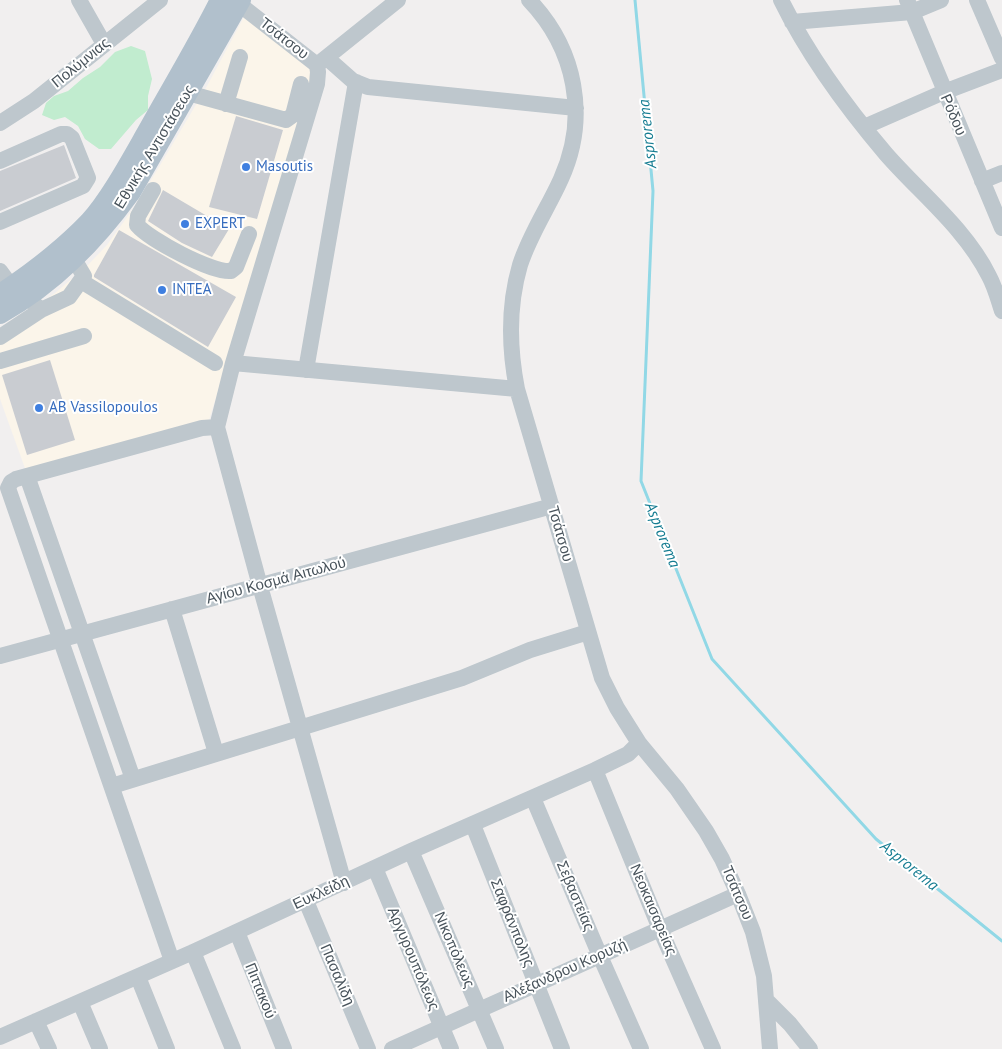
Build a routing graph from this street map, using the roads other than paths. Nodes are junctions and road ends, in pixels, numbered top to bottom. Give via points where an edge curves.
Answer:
1 (79, 0) edge
2 (160, 0) edge
3 (398, 0) edge
4 (529, 0) edge
5 (781, 0) edge
6 (940, 0) edge
7 (977, 0) edge
8 (226, 4) edge
9 (909, 6) edge
10 (792, 22) junction
11 (104, 44) junction
12 (240, 57) dead end
13 (1002, 58) edge
14 (322, 62) junction
15 (1002, 70) edge
16 (356, 82) junction
17 (302, 84) dead end
18 (944, 92) junction
19 (188, 93) junction
20 (226, 104) junction
21 (576, 108) junction
22 (0, 123) edge
23 (864, 127) junction
24 (0, 161) edge
25 (1002, 173) edge
26 (982, 182) junction
27 (153, 190) dead end
28 (131, 208) junction
29 (0, 222) edge
30 (1002, 228) edge
31 (249, 234) dead end
32 (74, 259) junction
33 (81, 281) junction
34 (998, 286) edge
35 (16, 292) edge
36 (1002, 311) edge
37 (0, 314) edge
38 (84, 336) dead end
39 (0, 337) edge
40 (0, 361) edge
41 (215, 363) dead end
42 (233, 363) junction
43 (306, 370) junction
44 (517, 389) junction
45 (217, 427) junction
46 (27, 476) junction
47 (552, 506) junction
48 (260, 586) junction
49 (172, 609) junction
50 (588, 632) junction
51 (82, 634) junction
52 (61, 639) junction
53 (0, 656) edge
54 (300, 727) junction
55 (639, 743) junction
56 (216, 753) junction
57 (595, 770) junction
58 (132, 779) junction
59 (112, 786) junction
60 (533, 798) junction
61 (473, 825) junction
62 (412, 851) junction
63 (375, 868) junction
64 (344, 883) junction
65 (738, 894) junction
66 (306, 900) junction
67 (660, 929) junction
68 (237, 932) junction
69 (193, 952) junction
70 (600, 956) junction
71 (172, 961) junction
72 (138, 976) junction
73 (536, 984) junction
74 (767, 1001) junction
75 (80, 1002) junction
76 (478, 1009) junction
77 (36, 1021) junction
78 (441, 1026) junction
79 (0, 1037) edge
80 (49, 1049) edge
81 (100, 1049) edge
82 (167, 1049) edge
83 (233, 1049) edge
84 (284, 1049) edge
85 (368, 1049) edge
86 (392, 1049) edge
87 (451, 1049) edge
88 (496, 1049) edge
89 (562, 1049) edge
90 (641, 1049) edge
91 (713, 1049) edge
92 (770, 1049) edge
93 (810, 1049) edge

1 - 11 street
2 - 11 street, Πολύμνιας
3 - 14 street, Τσάτσου
4 - 21 street, Τσάτσου via 550,24 564,50 573,78
5 - 10 street
6 - 9 street
7 - 13 street
8 - 14 street, Τσάτσου
8 - 19 main road, Εθνικής Αντιστάσεως
8 - 35 main road, Εθνικής Αντιστάσεως via 90,221 31,273
9 - 10 street
9 - 18 street, Ρόδου
10 - 23 street via 812,56
11 - 22 street, Πολύμνιας via 34,101
12 - 20 street
14 - 16 street
14 - 42 street
15 - 18 street
16 - 21 street via 378,89
16 - 43 street
17 - 20 street via 293,115 286,120
18 - 23 street
18 - 26 street, Ρόδου
19 - 20 street
19 - 28 main road, Εθνικής Αντιστάσεως via 131,192
21 - 44 street, Τσάτσου via 573,141 566,166 530,240 516,279 510,338
23 - 34 street via 960,234
24 - 29 street via 61,134 68,134 88,178 83,186
25 - 26 street
26 - 30 street, Ρόδου
27 - 28 street
28 - 31 street via 137,225 146,232 182,255 228,272 236,267
28 - 32 main road, Εθνικής Αντιστάσεως
32 - 33 street via 84,273
32 - 35 main road, Εθνικής Αντιστάσεως via 44,286
33 - 35 street via 69,297
33 - 41 street
34 - 36 street
35 - 37 main road, Εθνικής Αντιστάσεως
35 - 39 street
38 - 40 street
42 - 43 street
42 - 45 street
43 - 44 street
44 - 47 street, Τσάτσου
45 - 46 street via 202,428
45 - 48 street
46 - 51 street
46 - 52 street via 13,481 8,490
47 - 48 street, Αγίου Κοσμά Αιτωλού
47 - 50 street, Τσάτσου
48 - 49 street, Αγίου Κοσμά Αιτωλού
48 - 54 street
49 - 51 street, Αγίου Κοσμά Αιτωλού
49 - 56 street
50 - 54 street via 530,650 462,678
50 - 55 street, Τσάτσου via 602,678
51 - 52 street, Αγίου Κοσμά Αιτωλού
51 - 58 street
52 - 53 street, Αγίου Κοσμά Αιτωλού
52 - 59 street
54 - 56 street
54 - 64 street
55 - 57 street, Ευκλείδη via 628,754
55 - 65 street, Τσάτσου via 706,831
56 - 58 street
57 - 60 street, Ευκλείδη
57 - 67 street, Νεοκαισαρείας
58 - 59 street
59 - 71 street
60 - 61 street, Ευκλείδη
60 - 70 street, Σεβαστείας
61 - 62 street, Ευκλείδη
61 - 73 street, Σαφράνπολης
62 - 63 street, Ευκλείδη
62 - 76 street, Νικοπόλεως
63 - 64 street, Ευκλείδη
63 - 78 street, Αργυρουπόλεως
64 - 66 street, Ευκλείδη
65 - 67 street, Αλέξανδρου Κορυζή
65 - 74 street, Τσάτσου via 753,932
66 - 68 street, Ευκλείδη
66 - 85 street, Πασαλίδη
67 - 70 street, Αλέξανδρου Κορυζή
67 - 91 street, Νεοκαισαρείας
68 - 69 street, Ευκλείδη
68 - 84 street, Πιττακού
69 - 71 street, Ευκλείδη
69 - 83 street
70 - 73 street, Αλέξανδρου Κορυζή
70 - 90 street, Σεβαστείας
71 - 72 street, Ευκλείδη
72 - 75 street, Ευκλείδη
72 - 82 street
73 - 76 street, Αλέξανδρου Κορυζή
73 - 89 street, Σαφράνπολης
74 - 92 street, Τσάτσου
74 - 93 street
75 - 77 street, Ευκλείδη
75 - 81 street
76 - 78 street, Αλέξανδρου Κορυζή
76 - 88 street, Νικοπόλεως
77 - 79 street, Ευκλείδη
77 - 80 street
78 - 86 street, Αλέξανδρου Κορυζή
78 - 87 street, Αργυρουπόλεως

